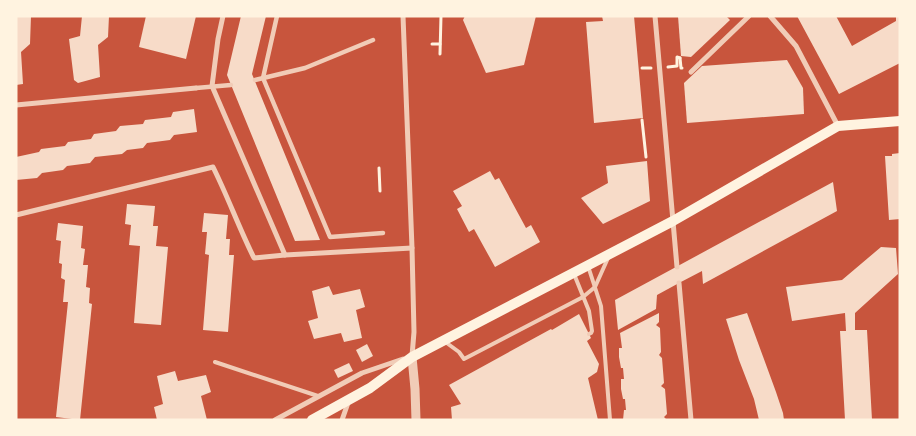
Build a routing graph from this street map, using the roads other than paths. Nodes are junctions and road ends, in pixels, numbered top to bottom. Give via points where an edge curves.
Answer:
1 (223, 16) edge
2 (277, 16) edge
3 (404, 16) edge
4 (655, 16) edge
5 (749, 16) edge
6 (770, 16) edge
7 (373, 40) dead end
8 (690, 72) dead end
9 (263, 78) junction
10 (255, 80) dead end
11 (231, 85) dead end
12 (212, 86) junction
13 (196, 88) joint
14 (16, 105) edge
15 (900, 122) edge
16 (838, 126) junction
17 (16, 216) edge
18 (673, 221) junction
19 (383, 233) dead end
20 (412, 248) junction
21 (610, 254) junction
22 (285, 255) junction
23 (588, 266) junction
24 (677, 267) dead end
25 (574, 273) junction
26 (679, 283) dead end
27 (595, 287) junction
28 (584, 297) junction
29 (589, 334) dead end
30 (444, 341) junction
31 (412, 357) junction
32 (215, 362) dead end
33 (318, 396) junction
34 (349, 400) junction
35 (275, 420) edge
36 (312, 420) edge
37 (342, 420) edge
38 (416, 420) edge
39 (610, 420) edge
40 (691, 420) edge

1 - 12 street
2 - 9 street
3 - 20 street
4 - 18 street
5 - 8 street
6 - 16 street via 796,46
7 - 9 street via 305,68
9 - 10 street
9 - 19 street via 330,237
11 - 12 street
12 - 13 street
12 - 22 street
13 - 14 street
15 - 16 main road
16 - 18 main road
17 - 22 street via 213,167 254,258
18 - 21 main road
18 - 24 street
20 - 22 street
20 - 31 street
21 - 23 main road
21 - 27 lane
23 - 25 main road
23 - 27 lane
25 - 28 lane
25 - 30 main road
26 - 40 street
27 - 28 lane
27 - 39 lane via 601,306
28 - 29 lane via 592,328
28 - 30 lane via 464,358
30 - 31 main road
31 - 33 street via 362,373
31 - 34 main road
31 - 38 street
32 - 33 lane
33 - 35 street
34 - 36 main road
34 - 37 street

